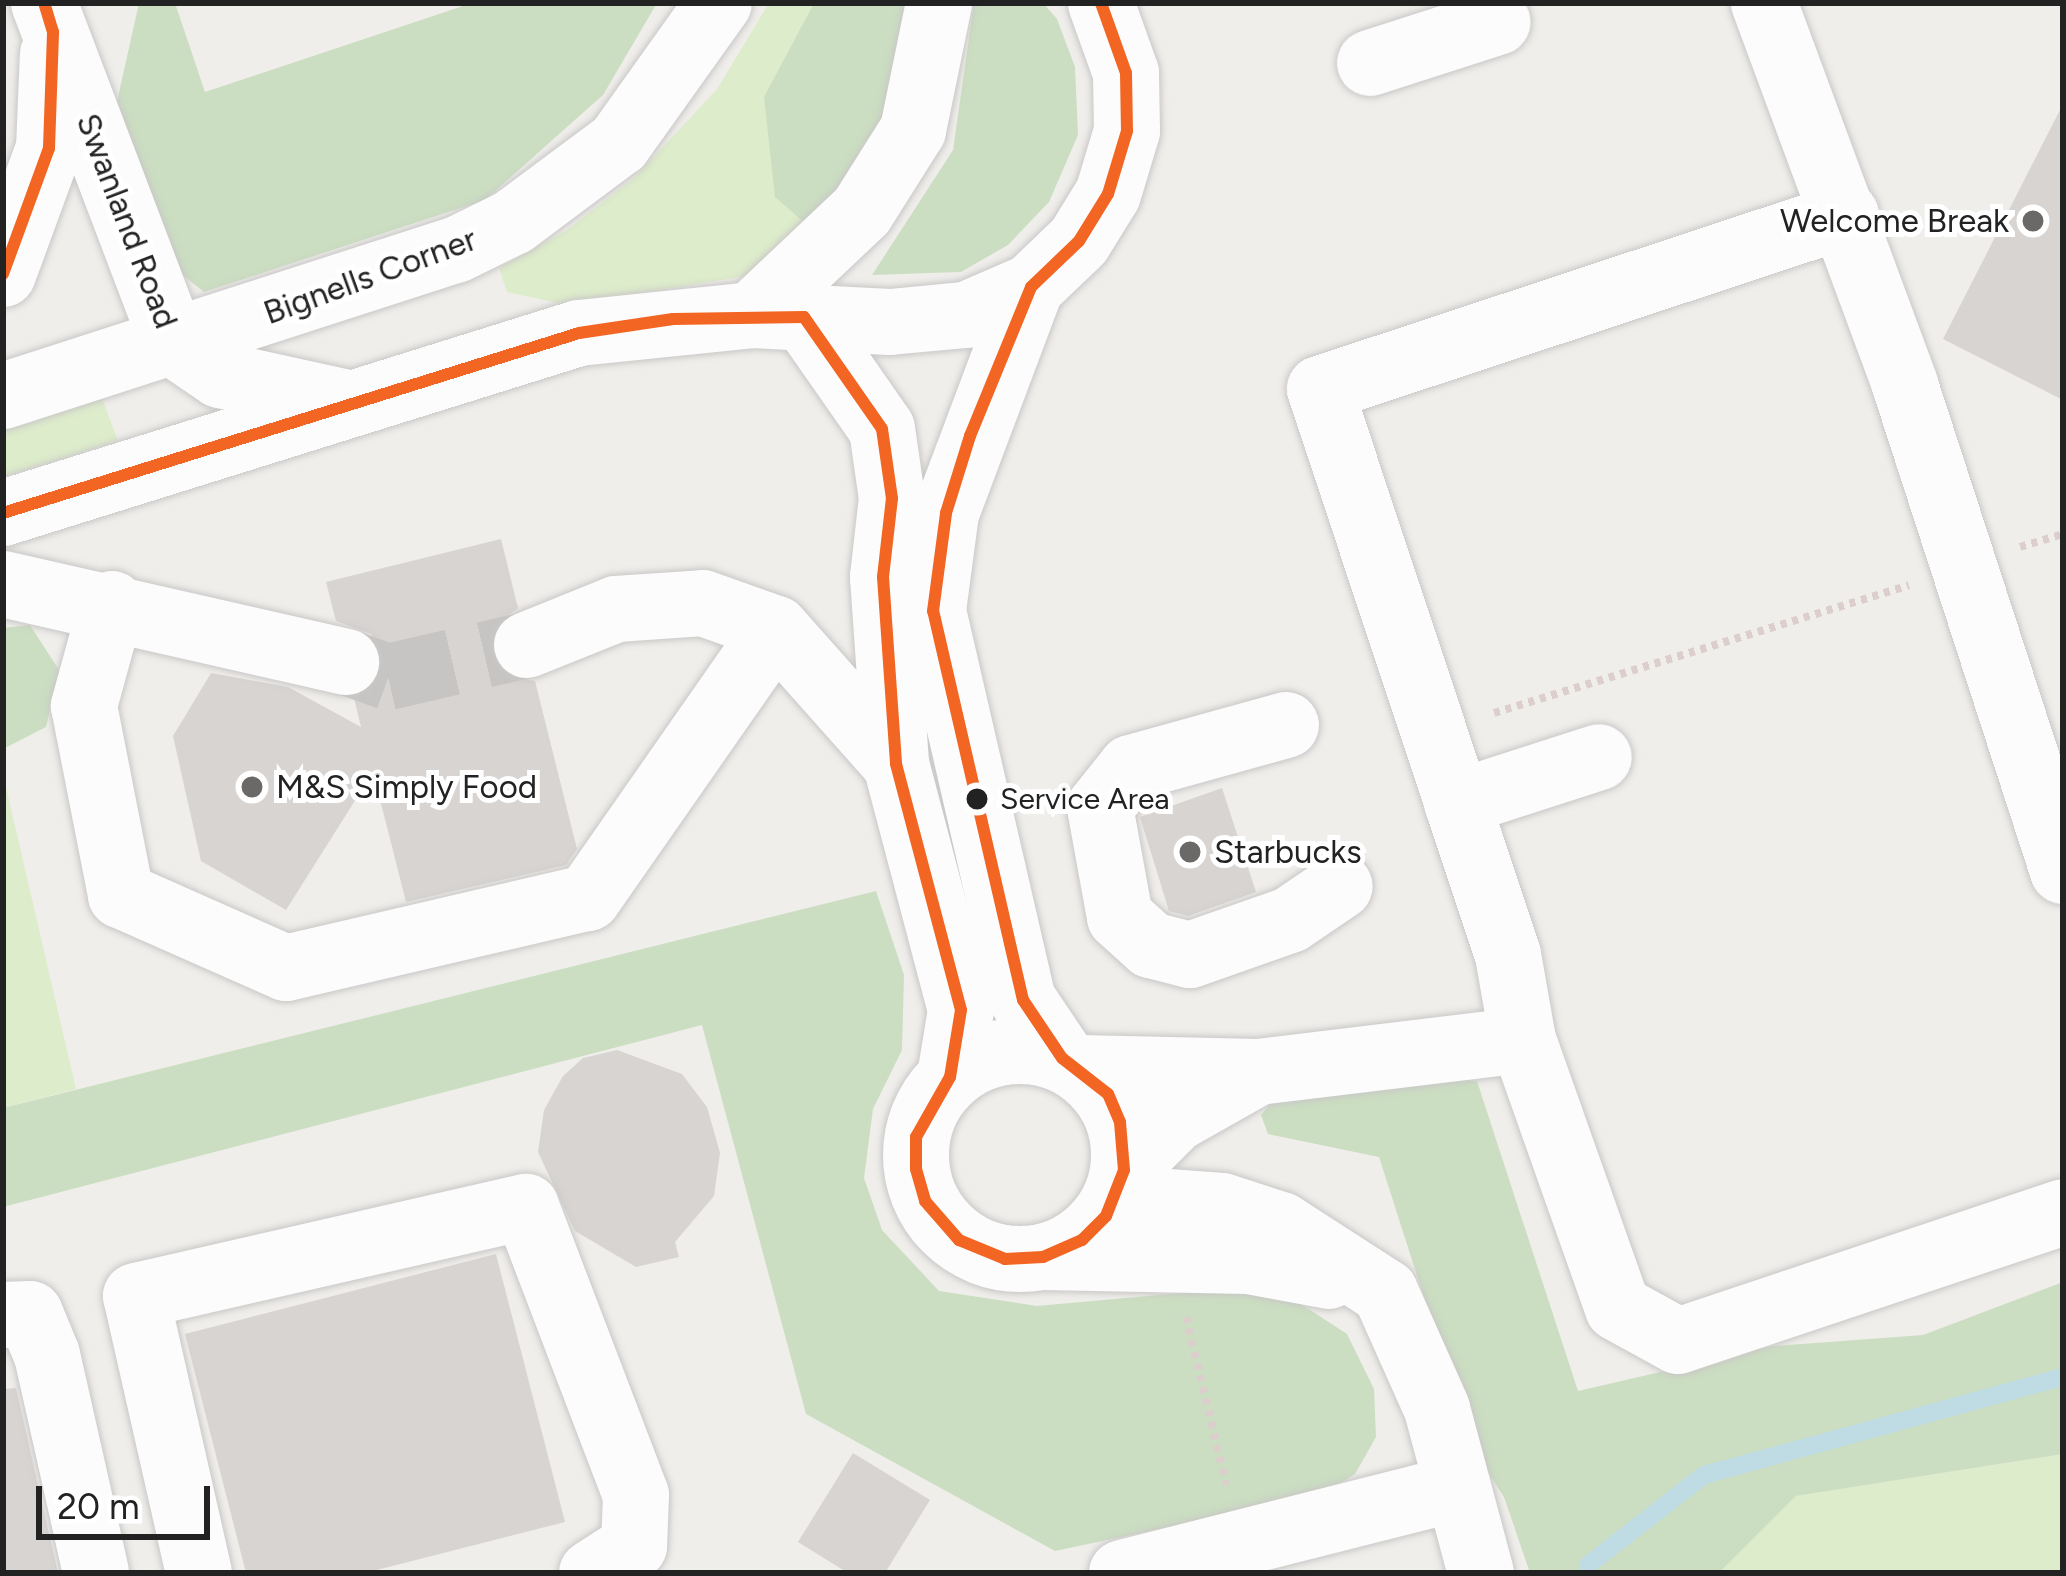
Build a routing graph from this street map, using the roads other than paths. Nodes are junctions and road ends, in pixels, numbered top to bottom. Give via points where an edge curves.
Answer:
1 (719, 3) edge
2 (939, 3) edge
3 (1101, 3) edge
4 (1764, 3) edge
5 (49, 18) edge
6 (1498, 22) dead end
7 (1370, 63) dead end
8 (1846, 215) junction
9 (3, 274) edge
10 (1031, 287) junction
11 (778, 316) junction
12 (172, 343) junction
13 (3, 396) edge
14 (346, 403) junction
15 (3, 513) edge
16 (3, 584) edge
17 (112, 604) junction
18 (776, 629) junction
19 (526, 646) tunnel mouth
20 (346, 662) tunnel mouth
21 (1286, 725) dead end
22 (1600, 758) dead end
23 (896, 764) junction
24 (1457, 803) junction
25 (2063, 871) edge
26 (1340, 886) dead end
27 (1523, 1040) junction
28 (1071, 1063) junction
29 (1258, 1072) junction
30 (950, 1077) junction
31 (1120, 1184) junction
32 (2063, 1212) edge
33 (1043, 1257) junction
34 (1385, 1292) junction
35 (3, 1315) edge
36 (1454, 1490) junction
37 (635, 1564) edge
38 (96, 1573) edge
39 (199, 1573) edge
40 (1122, 1573) edge
41 (1481, 1573) edge

1 - 12 street, Bignells Corner via 619,143 513,222 456,250
2 - 11 street via 913,130 862,211
3 - 10 street via 1126,73 1127,131 1108,194 1079,242
4 - 8 street
5 - 9 street, Swanland Road via 49,148
5 - 12 street, Swanland Road
6 - 7 street
8 - 24 street via 1320,389
8 - 25 street
10 - 11 street via 966,315
10 - 28 street via 946,513 933,611 1023,1000
11 - 14 street via 579,333
11 - 23 street via 882,429 892,499 883,577
12 - 13 street, Bignells Corner
12 - 14 street via 220,375
14 - 15 street
16 - 17 street
17 - 18 street via 84,706 121,895 286,968 588,898
17 - 20 street
18 - 19 street via 703,603 616,609
18 - 23 street
21 - 26 street via 1131,768 1100,807 1120,917 1151,945 1190,955 1290,920
22 - 24 street
23 - 30 street via 961,1010
24 - 27 street via 1508,955
27 - 29 street
27 - 32 street via 1618,1308 1678,1340
28 - 29 street
28 - 30 street via 1012,1050
28 - 31 street via 1108,1094
29 - 31 street via 1175,1119
30 - 33 street via 916,1137 926,1201 959,1240 1005,1259
31 - 33 street via 1082,1240
31 - 34 street via 1281,1225
33 - 34 street via 1249,1261
34 - 36 street via 1437,1409
35 - 38 street via 30,1314 47,1355
36 - 40 street
36 - 41 street
37 - 39 street via 636,1495 526,1207 136,1296

